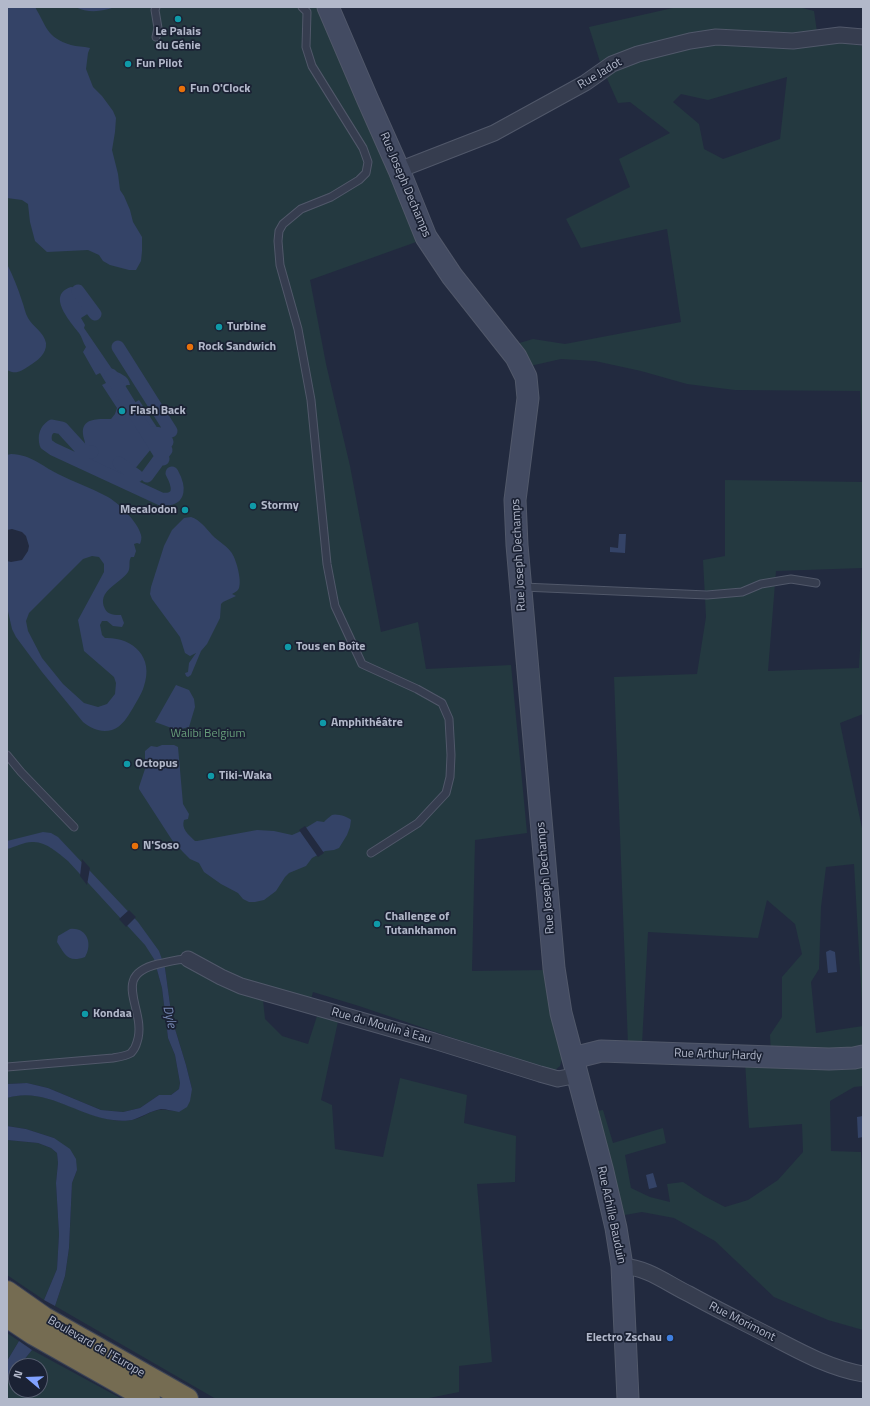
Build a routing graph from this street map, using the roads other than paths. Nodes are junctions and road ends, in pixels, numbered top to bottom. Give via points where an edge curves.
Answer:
1 (156, 7) edge
2 (302, 7) edge
3 (328, 7) edge
4 (156, 37) dead end
5 (863, 37) edge
6 (399, 170) junction
7 (816, 583) dead end
8 (520, 587) junction
9 (7, 755) edge
10 (74, 827) dead end
11 (371, 853) dead end
12 (184, 959) joint
13 (863, 1056) edge
14 (7, 1066) edge
15 (575, 1066) junction
16 (622, 1266) junction
17 (7, 1292) edge
18 (7, 1316) edge
19 (863, 1374) edge
20 (149, 1399) edge
21 (187, 1399) edge
22 (628, 1399) edge

1 - 4 lane
2 - 11 lane via 307,12 306,47 312,66 363,148 368,162 366,173 359,180 331,197 301,209 282,224 278,241 280,265 298,329 311,400 327,564 335,606 362,664 442,703 449,719 451,755 446,793 418,823
3 - 6 street, Rue Joseph Dechamps
5 - 6 street, Rue Jadot via 840,35 793,41 716,37 638,54 612,64 584,83 494,133
6 - 8 street, Rue Joseph Dechamps via 426,237 452,276 516,357 526,377 528,398 515,500
7 - 8 lane via 791,579 761,584 742,592 707,595
8 - 15 street, Rue Joseph Dechamps via 554,968 561,1013
9 - 10 lane
12 - 14 lane via 151,966 141,970 133,979 131,988 140,1025 139,1037 127,1055
12 - 15 street, Rue du Moulin à Eau via 254,990 558,1079
13 - 15 street, Rue Arthur Hardy via 829,1059 601,1052
15 - 16 street, Rue Achille Bauduin via 603,1172
16 - 19 street, Rue Morimont via 645,1270 813,1359
16 - 22 street, Rue Achille Bauduin
17 - 21 highway, Boulevard de l'Europe via 44,1318
18 - 20 highway, Boulevard de l'Europe

